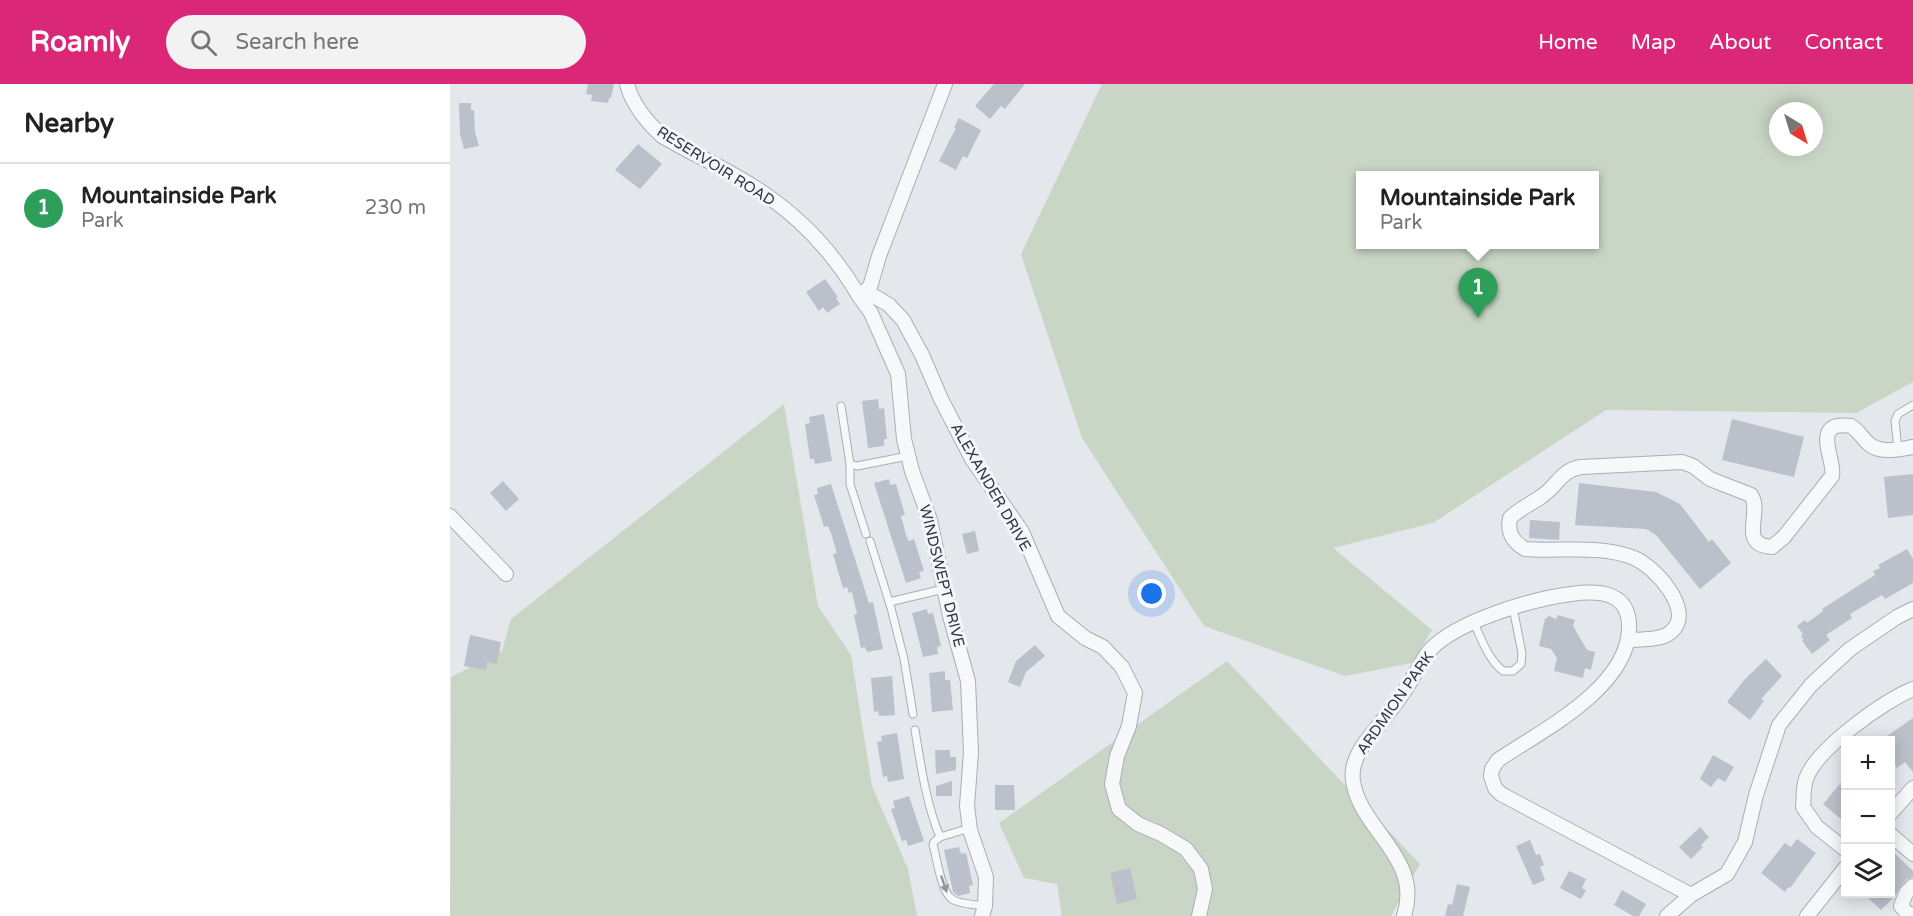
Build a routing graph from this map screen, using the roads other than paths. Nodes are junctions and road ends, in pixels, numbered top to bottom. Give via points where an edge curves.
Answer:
1 (627, 84) edge
2 (945, 84) edge
3 (860, 296) junction
4 (1913, 405) edge
5 (841, 406) dead end
6 (1913, 447) edge
7 (1898, 449) junction
8 (908, 456) junction
9 (850, 464) junction
10 (450, 516) edge
11 (506, 574) dead end
12 (944, 589) junction
13 (889, 602) junction
14 (1513, 608) junction
15 (1913, 609) edge
16 (1474, 623) junction
17 (1628, 640) junction
18 (1913, 689) edge
19 (913, 714) dead end
20 (915, 730) dead end
21 (1913, 788) edge
22 (1895, 808) edge
23 (970, 828) junction
24 (940, 837) junction
25 (1895, 838) edge
26 (1841, 847) edge
27 (1913, 854) edge
28 (1841, 872) edge
29 (1913, 886) edge
30 (1691, 895) junction
31 (984, 911) edge
32 (1913, 915) edge
33 (1199, 916) edge
34 (1404, 916) edge
35 (1667, 916) edge
36 (1807, 916) edge

1 - 3 street, RESERVOIR ROAD via 649,124 662,136 742,180 789,213 828,252
2 - 3 street via 870,287
3 - 8 street, WINDSWEPT DRIVE via 898,374
3 - 33 street, ALEXANDER DRIVE via 874,296 903,320 972,459 1022,532 1058,616 1103,647 1122,667 1135,693 1112,784 1119,809 1138,824 1186,849 1201,868 1205,889
4 - 7 lane via 1898,414
5 - 9 lane
6 - 7 street
7 - 17 street via 1872,447 1851,426 1836,427 1828,435 1832,476 1772,547 1754,538 1756,506 1751,495 1710,479 1689,464 1569,470 1548,492 1510,518 1509,531 1517,545 1525,549 1602,550 1636,559 1651,569 1673,596 1677,626 1663,636
8 - 9 lane
8 - 12 street, WINDSWEPT DRIVE via 930,520
9 - 13 lane via 850,484
10 - 11 street
12 - 13 lane
12 - 23 street, WINDSWEPT DRIVE via 968,681
13 - 19 lane
14 - 16 street, ARDMION PARK
14 - 16 lane via 1522,653 1521,664 1513,671 1503,671 1496,665
14 - 17 street, ARDMION PARK via 1588,591 1604,593 1617,599 1625,609 1629,619
15 - 30 street via 1850,649 1811,684 1779,725 1745,842 1728,874
16 - 34 street, ARDMION PARK via 1441,639 1427,653 1404,693 1363,745 1352,771 1359,800 1406,877 1409,895
17 - 30 street, ARDMION PARK via 1617,665 1593,693 1568,716 1498,760 1492,769 1492,782 1501,794 1530,811
18 - 26 street via 1858,723 1821,756 1806,778 1803,807 1817,828
20 - 24 lane via 923,778
21 - 22 street
23 - 24 lane
23 - 31 street, WINDSWEPT DRIVE via 986,877
24 -> 31 lane via 933,845 950,898
25 - 27 street
28 - 36 street
29 - 32 street via 1901,906
30 - 35 street

